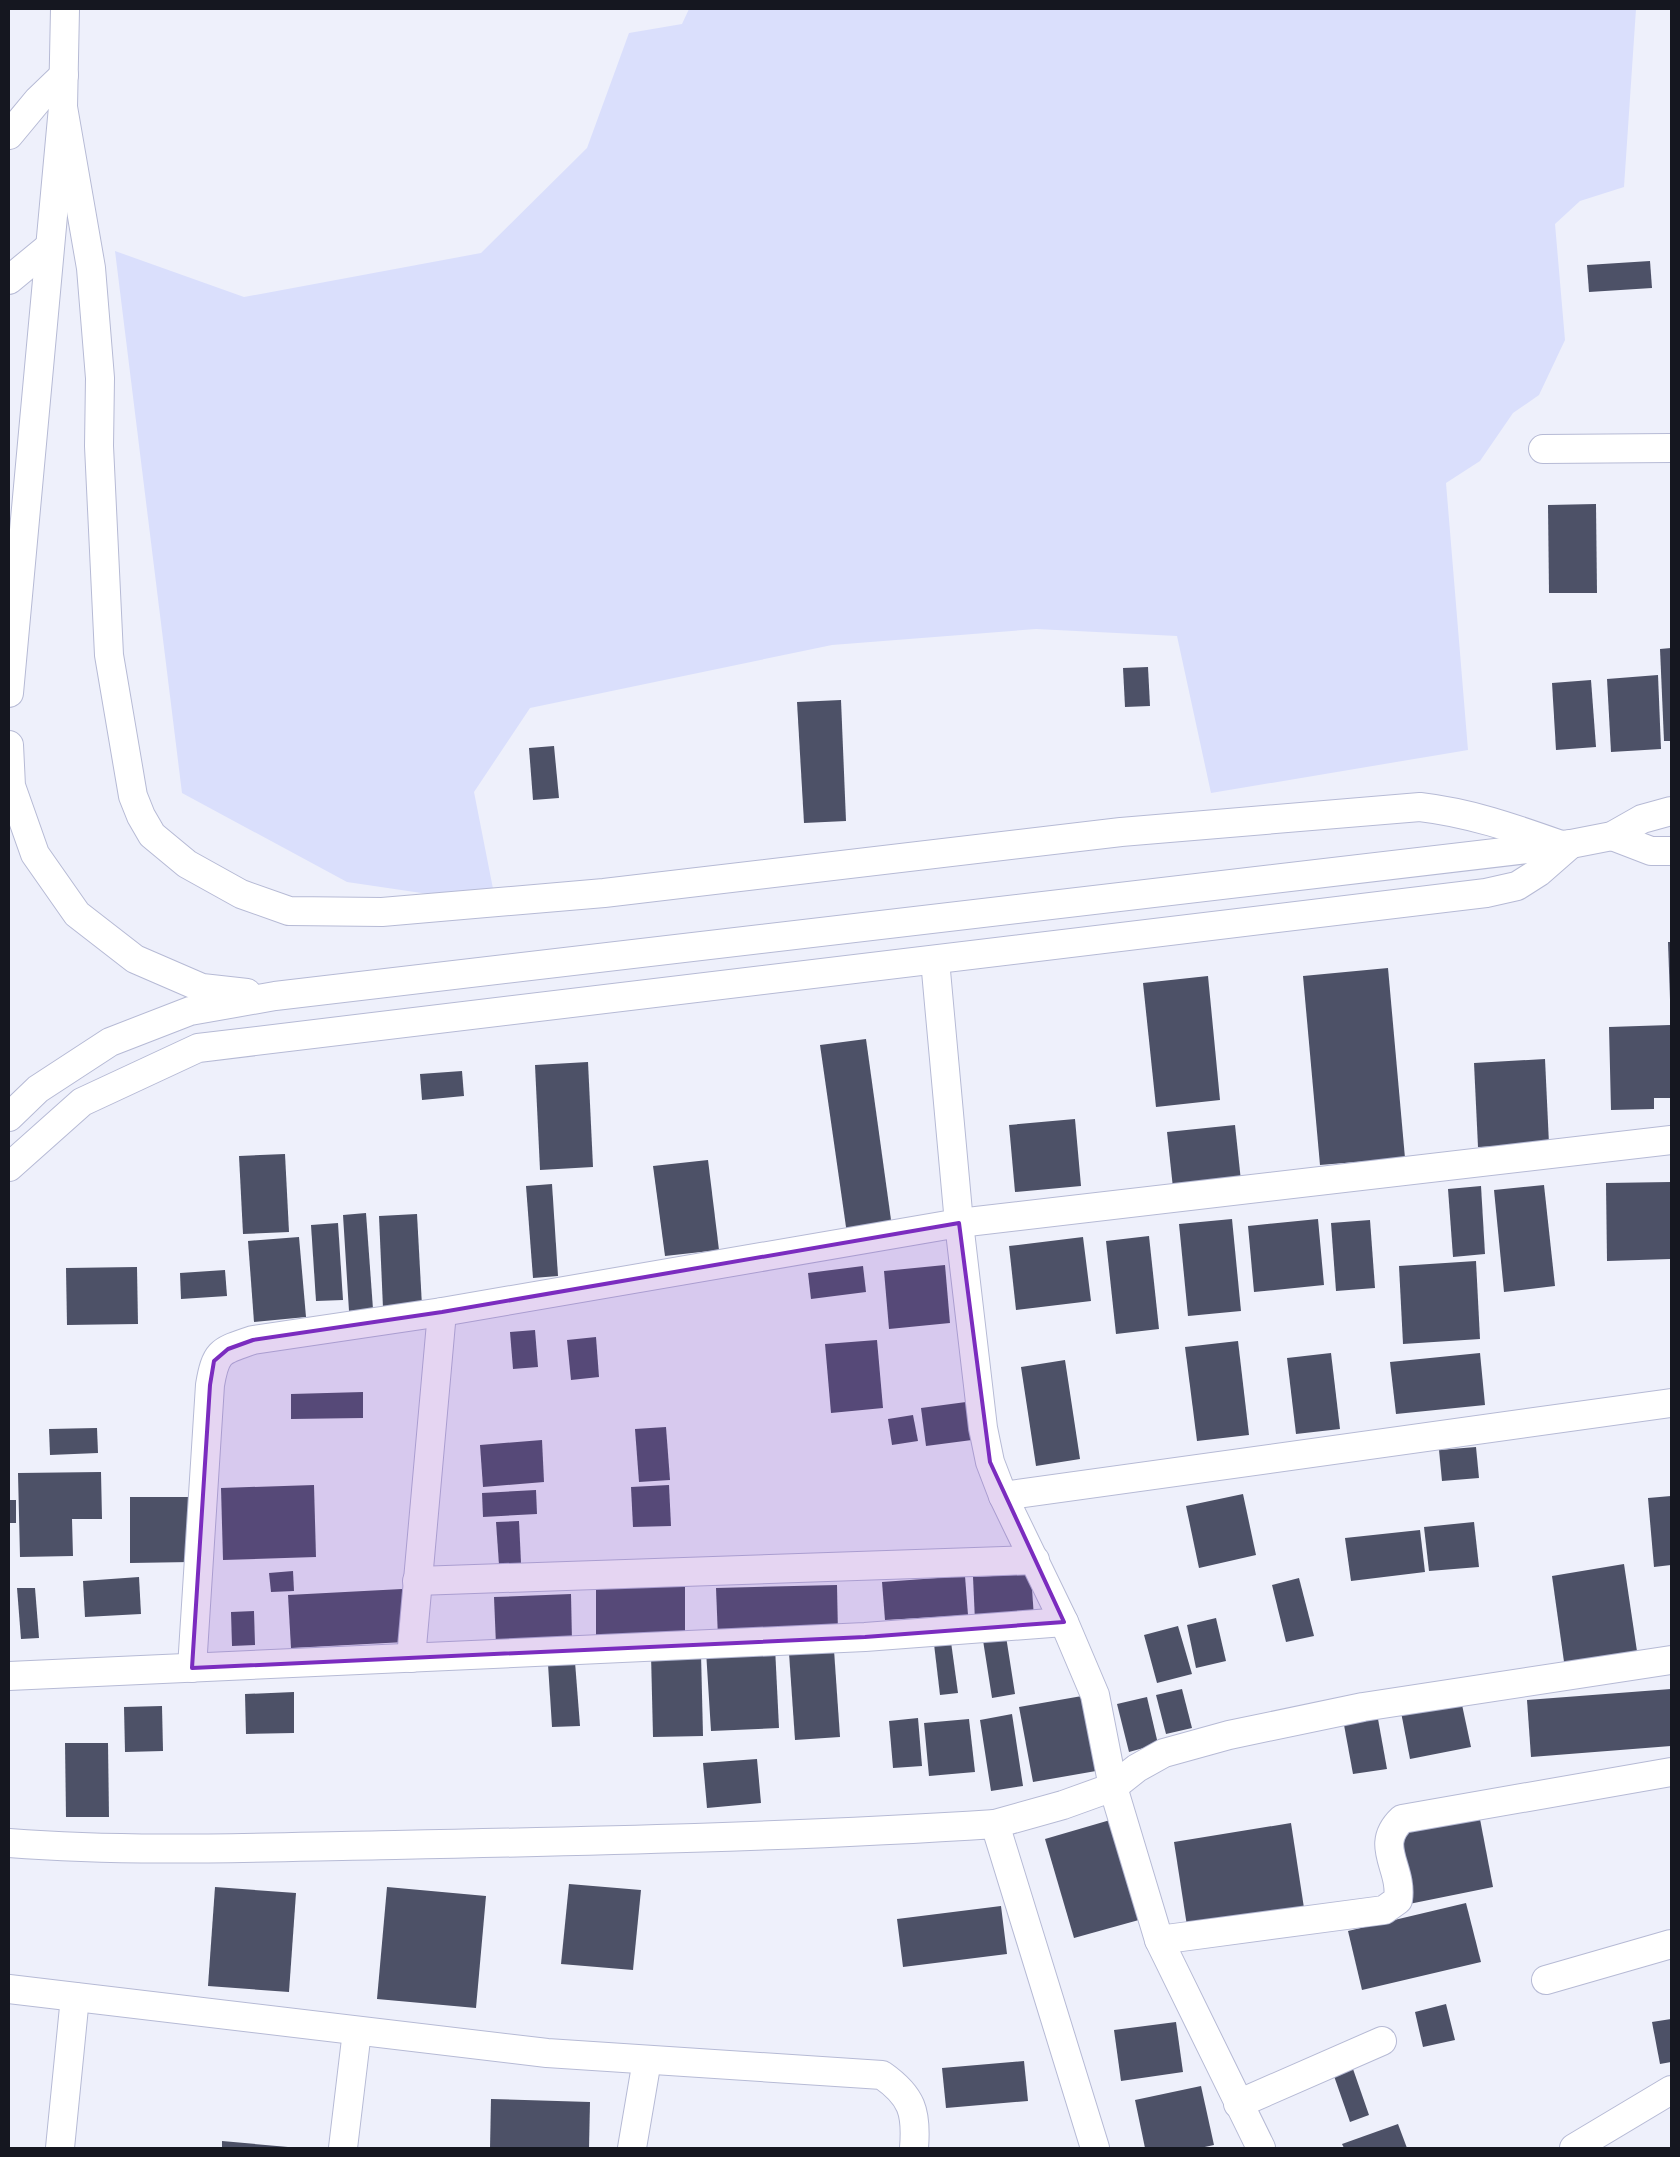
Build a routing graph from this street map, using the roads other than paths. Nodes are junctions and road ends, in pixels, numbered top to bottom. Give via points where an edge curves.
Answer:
1 (65, 9) edge
2 (64, 75) junction
3 (63, 107) junction
4 (9, 135) edge
5 (49, 247) junction
6 (9, 280) edge
7 (1671, 448) edge
8 (1543, 449) dead end
9 (9, 693) edge
10 (9, 745) edge
11 (1671, 812) edge
12 (1612, 836) junction
13 (1566, 844) junction
14 (1671, 851) edge
15 (935, 960) junction
16 (275, 996) junction
17 (9, 1117) edge
18 (1671, 1140) edge
19 (9, 1167) edge
20 (959, 1223) junction
21 (442, 1312) junction
22 (1671, 1402) edge
23 (1003, 1496) junction
24 (1035, 1560) junction
25 (417, 1581) junction
26 (1064, 1622) junction
27 (411, 1658) junction
28 (1671, 1660) edge
29 (192, 1668) junction
30 (9, 1676) edge
31 (1671, 1772) edge
32 (1114, 1787) junction
33 (994, 1824) junction
34 (9, 1843) edge
35 (1159, 1940) junction
36 (1671, 1944) edge
37 (1546, 1980) dead end
38 (9, 1989) edge
39 (75, 1997) junction
40 (357, 2031) junction
41 (1382, 2041) dead end
42 (647, 2060) junction
43 (1671, 2090) edge
44 (1238, 2104) junction
45 (60, 2148) edge
46 (343, 2148) edge
47 (632, 2148) edge
48 (914, 2148) edge
49 (1095, 2148) edge
50 (1261, 2148) edge
51 (1574, 2148) edge

1 - 2 street
2 - 3 street
2 - 4 street
3 - 5 street
3 - 13 street via 91,268 100,378 98,446 110,655 133,796 152,835 187,864 241,894 289,911 382,912 604,893 1121,832 1420,807 1460,812
5 - 6 street
5 - 9 street
7 - 8 street
10 - 16 street via 11,786 35,854 78,914 135,960 202,988
11 - 12 street via 1642,819
12 - 13 street
12 - 14 street via 1651,851
13 - 15 street via 1539,872 1517,886 1486,893
13 - 16 street
15 - 19 street via 198,1048 82,1102
15 - 20 street
16 - 17 street via 190,1012 110,1042 38,1089
18 - 20 street
20 - 21 street
20 - 23 street via 983,1428 990,1462
21 - 25 street
21 - 29 street via 253,1340 228,1349 214,1361
22 - 23 street
23 - 24 street
24 - 25 street
24 - 26 street
25 - 27 street
26 - 27 street via 865,1637
26 - 32 street via 1095,1695
27 - 29 street
28 - 32 street via 1363,1707 1229,1734 1164,1753 1136,1768
29 - 30 street
31 - 35 street via 1402,1819 1392,1829 1388,1845 1400,1887 1398,1900 1384,1910
32 - 33 street
32 - 35 street
33 - 34 street via 534,1842 154,1849
33 - 49 street
35 - 44 street
36 - 37 street
38 - 39 street
39 - 40 street
39 - 45 street
40 - 42 street via 546,2053
40 - 46 street
41 - 44 street
42 - 47 street
42 - 48 street via 882,2075 901,2088 908,2100 916,2125
43 - 51 street
44 - 50 street

